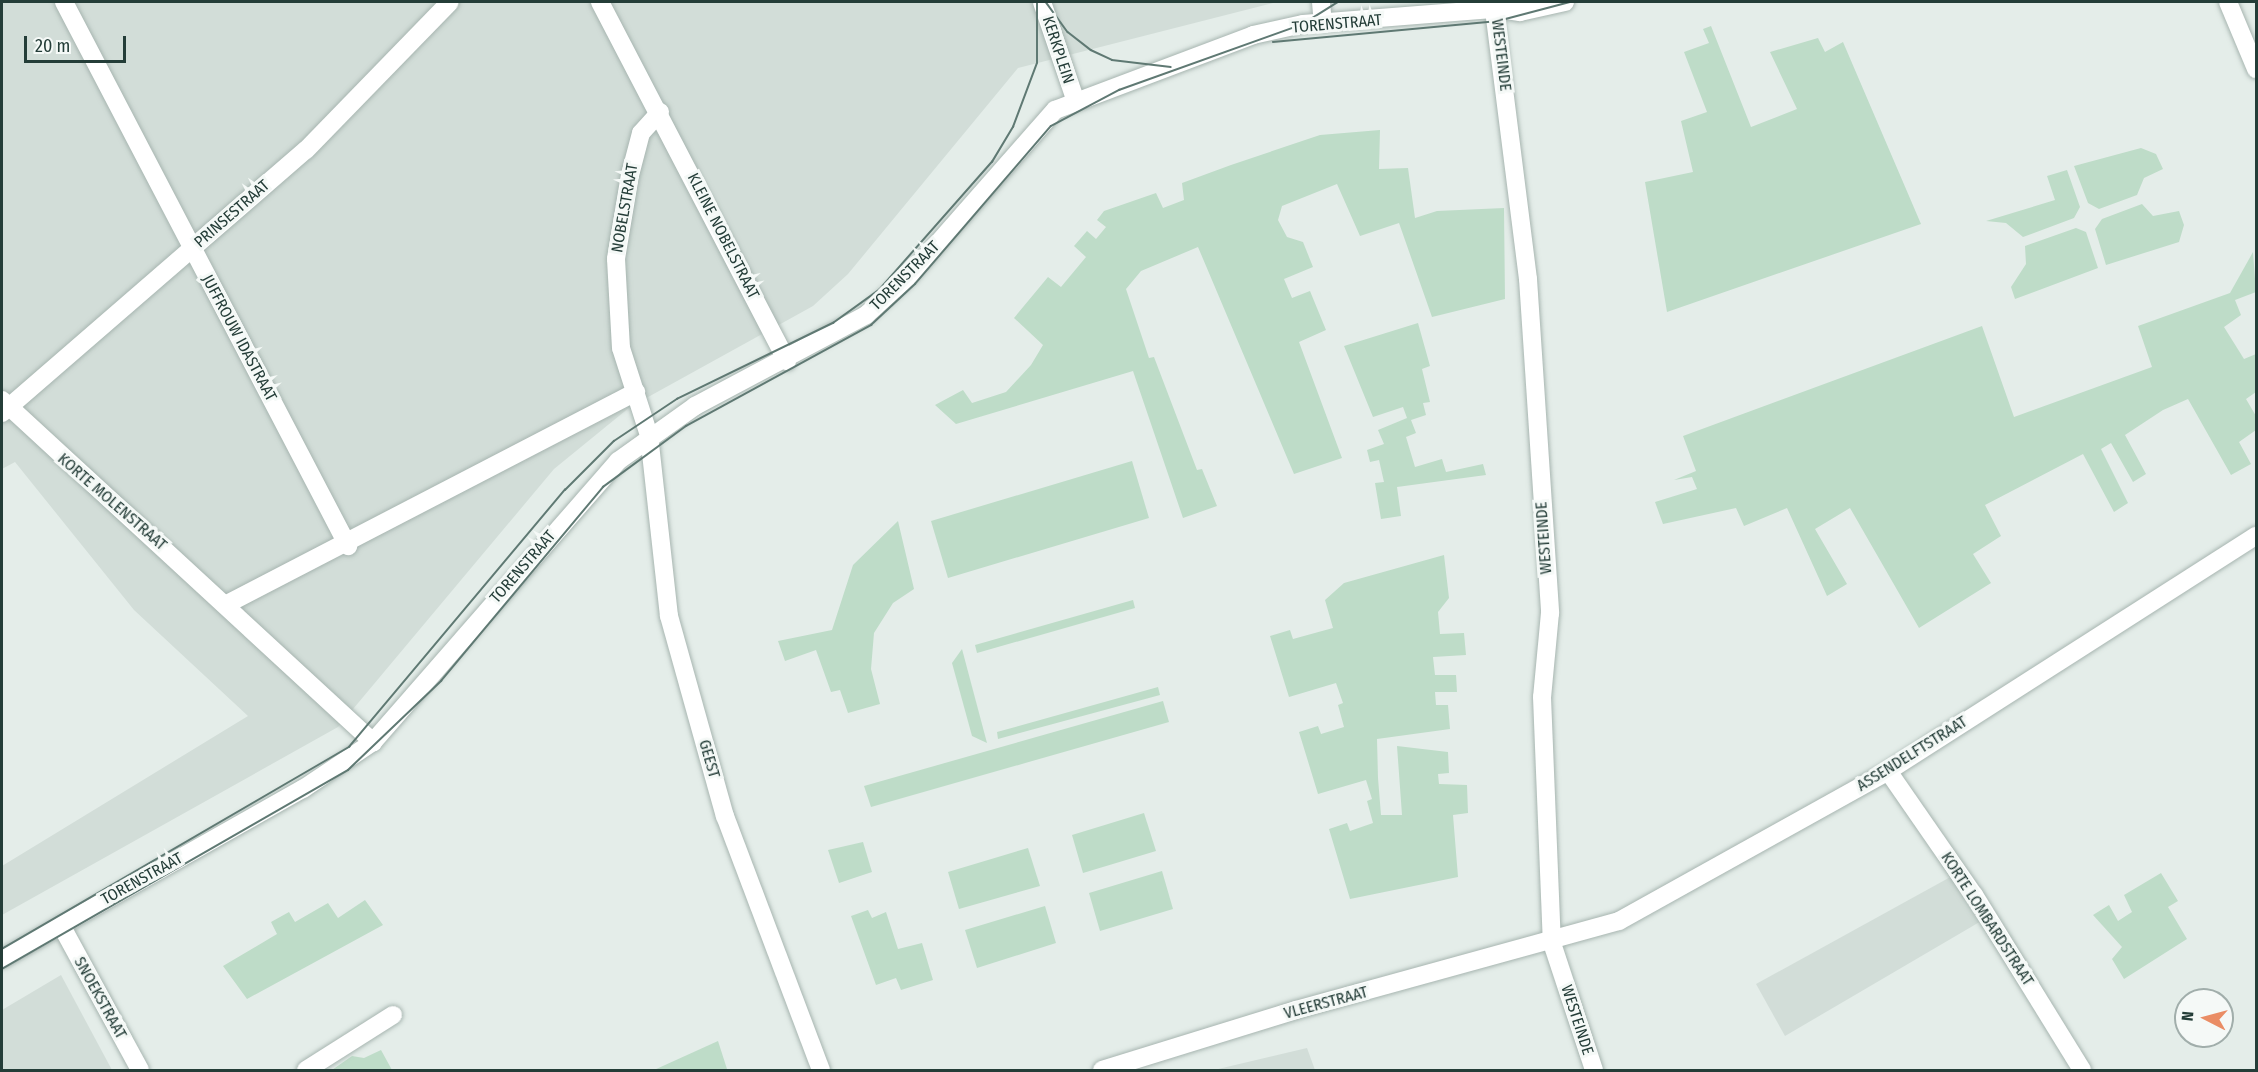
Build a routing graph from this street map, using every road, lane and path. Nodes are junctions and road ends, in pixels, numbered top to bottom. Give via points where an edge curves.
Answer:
1 (64, 2) edge
2 (450, 2) edge
3 (600, 2) edge
4 (1042, 2) edge
5 (1321, 2) edge
6 (1516, 2) edge
7 (1565, 2) edge
8 (2228, 2) edge
9 (1494, 5) edge
10 (1323, 23) junction
11 (2255, 61) edge
12 (1075, 99) junction
13 (660, 112) junction
14 (191, 248) junction
15 (787, 361) junction
16 (636, 392) junction
17 (3, 407) edge
18 (649, 435) junction
19 (2256, 536) edge
20 (348, 546) junction
21 (222, 600) junction
22 (373, 742) junction
23 (1888, 771) junction
24 (61, 925) junction
25 (1552, 943) junction
26 (2, 959) edge
27 (393, 1015) dead end
28 (1143, 1065) edge
29 (140, 1071) edge
30 (306, 1071) edge
31 (821, 1071) edge
32 (1102, 1071) edge
33 (1594, 1071) edge
34 (2082, 1071) edge

1 - 14 street, JUFFROUW IDASTRAAT
2 - 14 street, PRINSESTRAAT via 306,150
3 - 13 street
4 - 12 street, KERKPLEIN
5 - 10 street
6 - 9 street
7 - 9 street via 1520,12
8 - 11 street
9 - 10 street, TORENSTRAAT
9 - 25 street, WESTEINDE via 1528,279 1550,613 1542,697
10 - 12 street, TORENSTRAAT via 1253,35
12 - 15 street, TORENSTRAAT via 1028,136 895,290 857,320
13 - 15 street, KLEINE NOBELSTRAAT
13 - 16 street, NOBELSTRAAT via 641,134 616,259 621,348
14 - 17 street, PRINSESTRAAT
14 - 20 street, JUFFROUW IDASTRAAT
15 - 18 street, TORENSTRAAT
16 - 18 street, NOBELSTRAAT
16 - 20 street
17 - 21 street, KORTE MOLENSTRAAT
18 - 22 street, TORENSTRAAT via 591,488
18 - 31 street, GEEST via 662,583 725,816
19 - 23 street, ASSENDELFTSTRAAT
20 - 21 street
21 - 22 street
22 - 24 street, TORENSTRAAT via 303,789
23 - 25 street, ASSENDELFTSTRAAT via 1619,921
23 - 34 street, KORTE LOMBARDSTRAAT via 1974,895
24 - 26 street, TORENSTRAAT
24 - 29 street, SNOEKSTRAAT
25 - 28 street, VLEERSTRAAT via 1296,1010
25 - 33 street, WESTEINDE
27 - 30 street
28 - 32 street, VLEERSTRAAT

